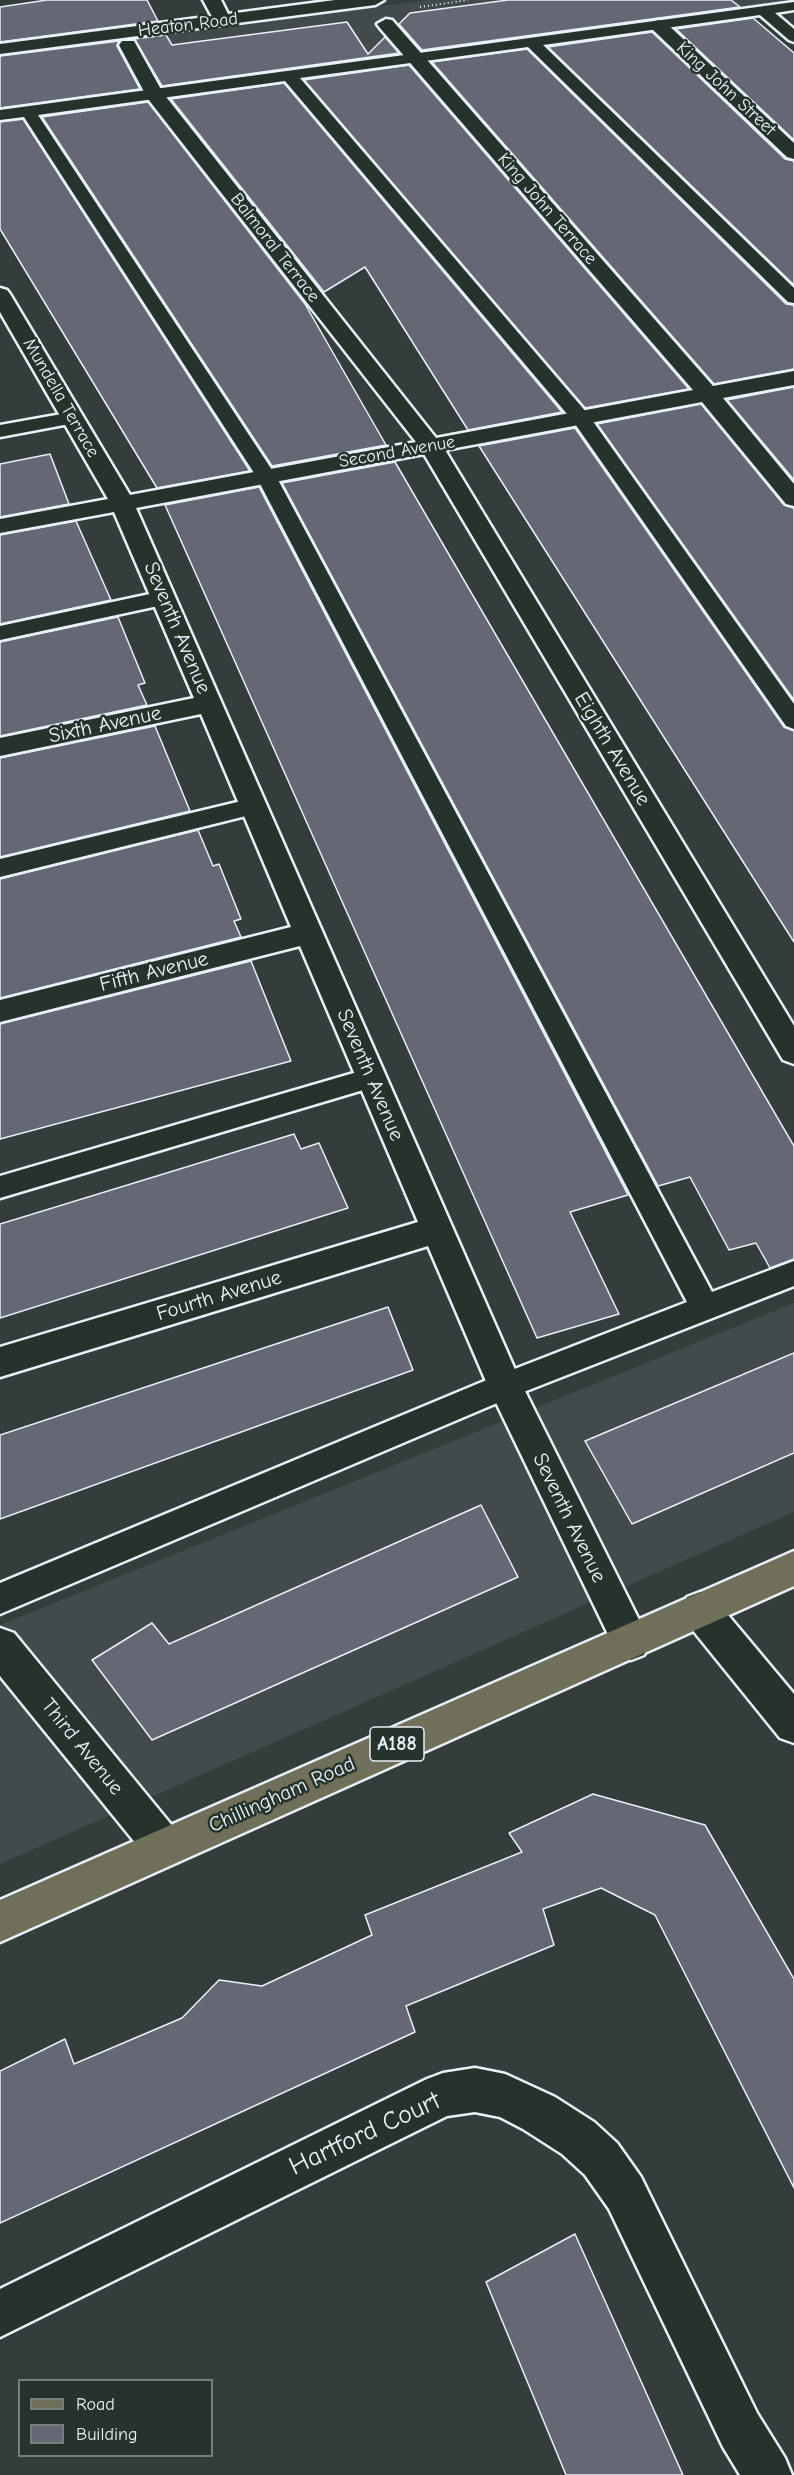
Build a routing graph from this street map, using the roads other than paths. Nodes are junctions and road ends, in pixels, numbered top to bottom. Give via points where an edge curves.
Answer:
1 (212, 0) edge
2 (375, 0) edge
3 (794, 6) edge
4 (763, 10) junction
5 (222, 20) junction
6 (386, 24) dead end
7 (658, 25) junction
8 (794, 37) edge
9 (531, 42) junction
10 (128, 45) dead end
11 (0, 49) edge
12 (416, 58) junction
13 (289, 75) junction
14 (155, 95) junction
15 (28, 111) junction
16 (0, 115) edge
17 (794, 153) edge
18 (0, 294) edge
19 (794, 298) edge
20 (27, 339) junction
21 (0, 343) edge
22 (794, 378) edge
23 (707, 393) junction
24 (580, 417) junction
25 (73, 418) junction
26 (0, 431) edge
27 (431, 446) junction
28 (266, 476) junction
29 (794, 499) edge
30 (122, 501) junction
31 (0, 526) edge
32 (164, 598) junction
33 (0, 633) edge
34 (210, 703) junction
35 (794, 721) edge
36 (0, 747) edge
37 (254, 806) junction
38 (0, 868) edge
39 (309, 933) junction
40 (0, 1011) edge
41 (794, 1052) edge
42 (371, 1078) junction
43 (0, 1186) edge
44 (438, 1230) junction
45 (794, 1273) edge
46 (705, 1308) junction
47 (0, 1362) edge
48 (505, 1386) junction
49 (794, 1568) edge
50 (0, 1599) edge
51 (700, 1610) junction
52 (631, 1642) junction
53 (0, 1646) edge
54 (794, 1724) edge
55 (164, 1847) junction
56 (0, 1921) edge
57 (0, 2314) edge
58 (768, 2475) edge

1 - 5 street
2 - 5 street, Heaton Road
3 - 4 lane
4 - 7 lane
4 - 8 lane
5 - 11 street, Heaton Road
6 - 12 street, King John Terrace
7 - 9 lane
7 - 17 street, King John Street
9 - 12 lane
9 - 19 lane
10 - 14 street, Balmoral Terrace
12 - 13 lane
12 - 23 street, King John Terrace
13 - 14 lane
13 - 24 lane
14 - 15 lane
14 - 27 street, Balmoral Terrace
15 - 16 lane
15 - 28 lane
18 - 20 street, Mundella Terrace
20 - 21 street
20 - 25 street, Mundella Terrace
22 - 23 street, Second Avenue
23 - 24 street, Second Avenue
23 - 29 street, King John Terrace
24 - 27 street, Second Avenue
24 - 35 lane
25 - 26 lane
25 - 30 street, Mundella Terrace
27 - 28 street, Second Avenue
27 - 41 street, Eighth Avenue
28 - 30 street, Second Avenue
28 - 46 lane
30 - 31 street, Second Avenue
30 - 32 street, Seventh Avenue
32 - 33 lane
32 - 34 street, Seventh Avenue
34 - 36 street, Sixth Avenue
34 - 37 street, Seventh Avenue
37 - 38 lane
37 - 39 street, Seventh Avenue
39 - 40 street, Fifth Avenue
39 - 42 street, Seventh Avenue
42 - 43 lane
42 - 44 street, Seventh Avenue
44 - 47 street, Fourth Avenue
44 - 48 street, Seventh Avenue
45 - 46 lane
46 - 48 lane
48 - 50 lane
48 - 52 street, Seventh Avenue
49 - 51 main road, Chillingham Road / A188
51 - 52 main road, Chillingham Road / A188
51 - 54 street
52 - 55 main road, Chillingham Road / A188
53 - 55 street, Third Avenue
55 - 56 main road, Chillingham Road / A188
57 - 58 street, Hartford Court via 443,2095 475,2090 505,2096 578,2138 601,2159 625,2193 740,2430

